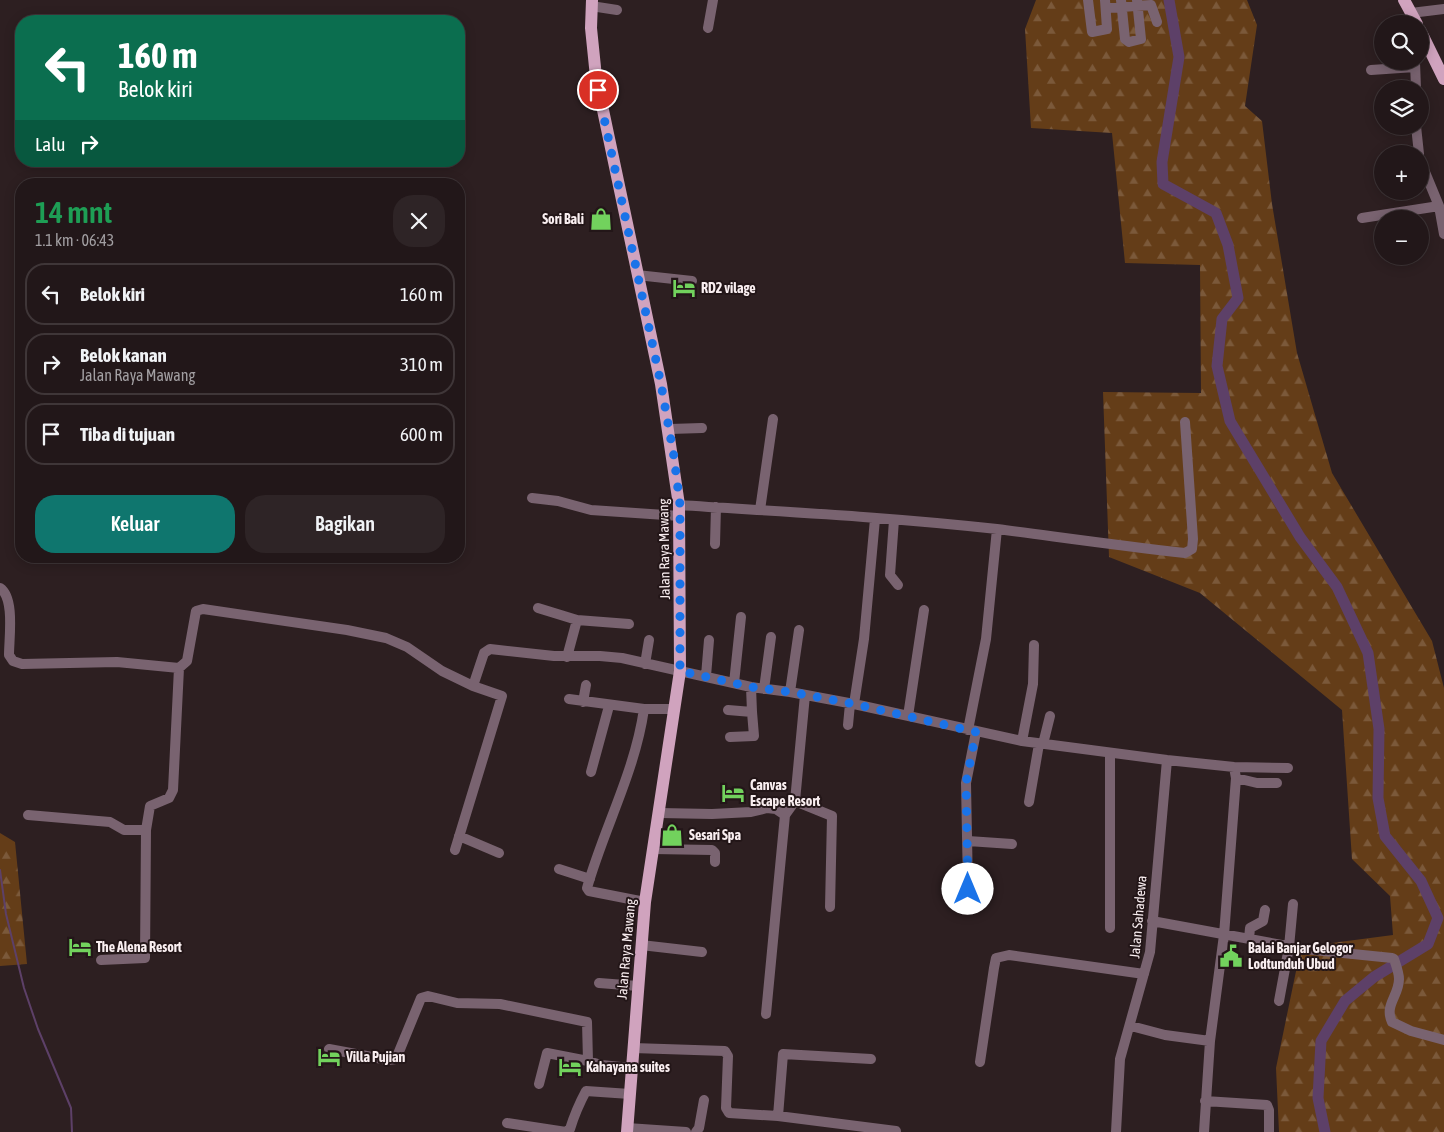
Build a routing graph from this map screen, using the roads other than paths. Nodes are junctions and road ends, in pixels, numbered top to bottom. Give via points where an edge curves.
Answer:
1 (713, 0) edge
2 (1088, 0) edge
3 (1404, 0) edge
4 (592, 3) edge
5 (1137, 3) edge
6 (1106, 4) edge
7 (1121, 4) edge
8 (1444, 9) edge
9 (617, 10) dead end
10 (1412, 15) edge
11 (1429, 19) edge
12 (1157, 22) dead end
13 (708, 28) dead end
14 (1429, 48) edge
15 (1371, 70) dead end
16 (1374, 70) edge
17 (1444, 79) edge
18 (1429, 181) edge
19 (1440, 206) junction
20 (1362, 218) dead end
21 (1444, 234) edge
22 (637, 275) junction
23 (692, 281) dead end
24 (773, 419) dead end
25 (1185, 422) dead end
26 (702, 428) dead end
27 (670, 429) junction
28 (532, 498) dead end
29 (716, 508) junction
30 (680, 510) junction
31 (760, 510) junction
32 (874, 519) junction
33 (894, 520) junction
34 (997, 529) junction
35 (715, 544) dead end
36 (898, 585) dead end
37 (0, 588) edge
38 (538, 608) dead end
39 (924, 610) dead end
40 (741, 617) dead end
41 (577, 620) junction
42 (629, 624) dead end
43 (799, 630) dead end
44 (771, 637) dead end
45 (649, 640) dead end
46 (710, 640) dead end
47 (1034, 645) dead end
48 (567, 657) junction
49 (645, 664) junction
50 (180, 668) junction
51 (680, 671) junction
52 (706, 676) junction
53 (734, 683) junction
54 (586, 685) dead end
55 (473, 686) junction
56 (751, 687) junction
57 (764, 689) junction
58 (790, 692) junction
59 (805, 694) junction
60 (569, 699) dead end
61 (583, 702) junction
62 (852, 704) junction
63 (609, 706) junction
64 (644, 709) junction
65 (675, 709) junction
66 (728, 710) dead end
67 (752, 712) junction
68 (908, 716) junction
69 (1050, 716) dead end
70 (848, 725) dead end
71 (972, 731) junction
72 (730, 737) dead end
73 (1022, 741) junction
74 (1041, 744) junction
75 (1110, 754) junction
76 (1167, 760) junction
77 (1234, 767) junction
78 (1288, 768) dead end
79 (591, 772) dead end
80 (1236, 778) junction
81 (1277, 783) dead end
82 (795, 801) junction
83 (1029, 802) dead end
84 (660, 813) junction
85 (785, 814) junction
86 (28, 815) dead end
87 (146, 830) junction
88 (459, 836) junction
89 (968, 841) junction
90 (1012, 844) dead end
91 (653, 849) junction
92 (454, 850) dead end
93 (499, 853) dead end
94 (714, 862) dead end
95 (559, 869) dead end
96 (590, 879) junction
97 (968, 889) dead end
98 (645, 902) junction
99 (1293, 904) dead end
100 (830, 907) dead end
101 (1265, 910) dead end
102 (1152, 921) junction
103 (1110, 928) dead end
104 (1224, 935) junction
105 (1248, 939) junction
106 (641, 945) junction
107 (1289, 947) junction
108 (702, 952) dead end
109 (101, 960) dead end
110 (1144, 974) junction
111 (599, 983) dead end
112 (638, 986) junction
113 (1279, 1001) dead end
114 (766, 1014) dead end
115 (1131, 1026) junction
116 (1444, 1040) edge
117 (1210, 1041) junction
118 (633, 1048) junction
119 (329, 1049) dead end
120 (872, 1059) dead end
121 (588, 1061) junction
122 (980, 1062) dead end
123 (631, 1068) junction
124 (539, 1084) dead end
125 (630, 1094) junction
126 (704, 1100) dead end
127 (1205, 1100) junction
128 (778, 1116) junction
129 (507, 1123) dead end
130 (627, 1130) edge
131 (896, 1131) dead end
132 (686, 1132) edge
133 (696, 1132) edge
134 (1116, 1132) edge
135 (1204, 1132) edge
136 (1269, 1132) edge

1 - 13 street
2 - 6 street via 1092,32 1107,29
3 - 10 main road
4 - 9 street
4 - 22 main road, Jalan Raya Mawang via 596,76
5 - 7 street
5 - 7 street via 1141,38 1129,42 1125,39
5 - 12 street via 1151,5
6 - 7 street
8 - 11 street
14 - 17 main road
15 - 16 street
18 - 19 street
19 - 20 street
19 - 21 street
22 - 23 street
22 - 27 main road, Jalan Raya Mawang
24 - 31 street
25 - 34 street via 1193,539 1192,549 1187,552
26 - 27 street
27 - 30 main road, Jalan Raya Mawang
28 - 30 street via 591,510
29 - 30 street
29 - 31 street
29 - 35 street
30 - 51 main road, Jalan Raya Mawang
31 - 32 street
32 - 33 street
32 - 62 street via 864,639
33 - 34 street
33 - 36 street via 890,574
34 - 71 street
37 - 50 street via 7,595 9,606 9,655 13,661 22,664 117,662
38 - 41 street
39 - 68 street
40 - 53 street
41 - 42 street
41 - 48 street
43 - 58 street
44 - 57 street
45 - 49 street
46 - 52 street
47 - 73 street via 1033,684
48 - 49 street via 600,656
48 - 55 street via 490,649 484,653
49 - 51 street
50 - 55 street via 187,660 196,611 203,609 386,638
50 - 87 street via 173,790 169,798 150,806
51 - 52 street
51 - 65 main road, Jalan Raya Mawang
52 - 53 street
53 - 56 street
54 - 61 street
55 - 88 street via 502,696
56 - 57 street
56 - 67 street
57 - 58 street
58 - 59 street
59 - 62 street
59 - 82 street
60 - 61 street
61 - 63 street
62 - 68 street
62 - 70 street
63 - 64 street
63 - 79 street
64 - 65 street
64 - 96 street via 626,783
65 - 84 main road, Jalan Raya Mawang
66 - 67 street
67 - 72 street via 754,736
68 - 71 street
69 - 74 street
71 - 73 street
71 - 89 street via 966,783
73 - 74 street
74 - 75 street
74 - 83 street
75 - 76 street
75 - 103 street
76 - 77 street
76 - 102 street, Jalan Sahadewa
77 - 78 street
77 - 80 street
80 - 81 street
80 - 104 street
82 - 85 street
82 - 100 street via 832,816
84 - 85 street via 712,814 767,808
84 - 91 main road, Jalan Raya Mawang
85 - 114 street
86 - 87 street via 110,822 124,830
87 - 109 street via 145,958
88 - 92 street
88 - 93 street
89 - 90 street
89 - 97 street
91 - 94 street via 712,850
91 - 98 main road, Jalan Raya Mawang
95 - 96 street
96 - 98 street via 589,891
98 - 106 main road, Jalan Raya Mawang
99 - 107 street
101 - 105 street via 1263,921 1250,928
102 - 104 street
102 - 110 street, Jalan Sahadewa via 1150,952
104 - 105 street
104 - 117 street
105 - 107 street
106 - 108 street
106 - 112 main road, Jalan Raya Mawang
107 - 113 street
107 - 116 street via 1394,959 1399,978 1389,1007 1392,1022
110 - 115 street, Jalan Sahadewa
110 - 122 street via 999,956 994,968
111 - 112 street
112 - 118 main road, Jalan Raya Mawang
115 - 117 street
115 - 134 street, Jalan Sahadewa via 1120,1059
117 - 127 street
118 - 123 main road, Jalan Raya Mawang
118 - 128 street via 725,1051 728,1056 726,1108 729,1113
119 - 121 street via 396,1059 422,998 428,996 464,1003 500,1004 587,1022
120 - 128 street via 783,1054
121 - 123 street
121 - 124 street via 547,1053
123 - 125 main road, Jalan Raya Mawang
125 - 129 street via 586,1092 570,1130 566,1132
125 - 130 main road, Jalan Raya Mawang
126 - 133 street
127 - 135 street
127 - 136 street via 1267,1105
128 - 131 street
130 - 132 street

